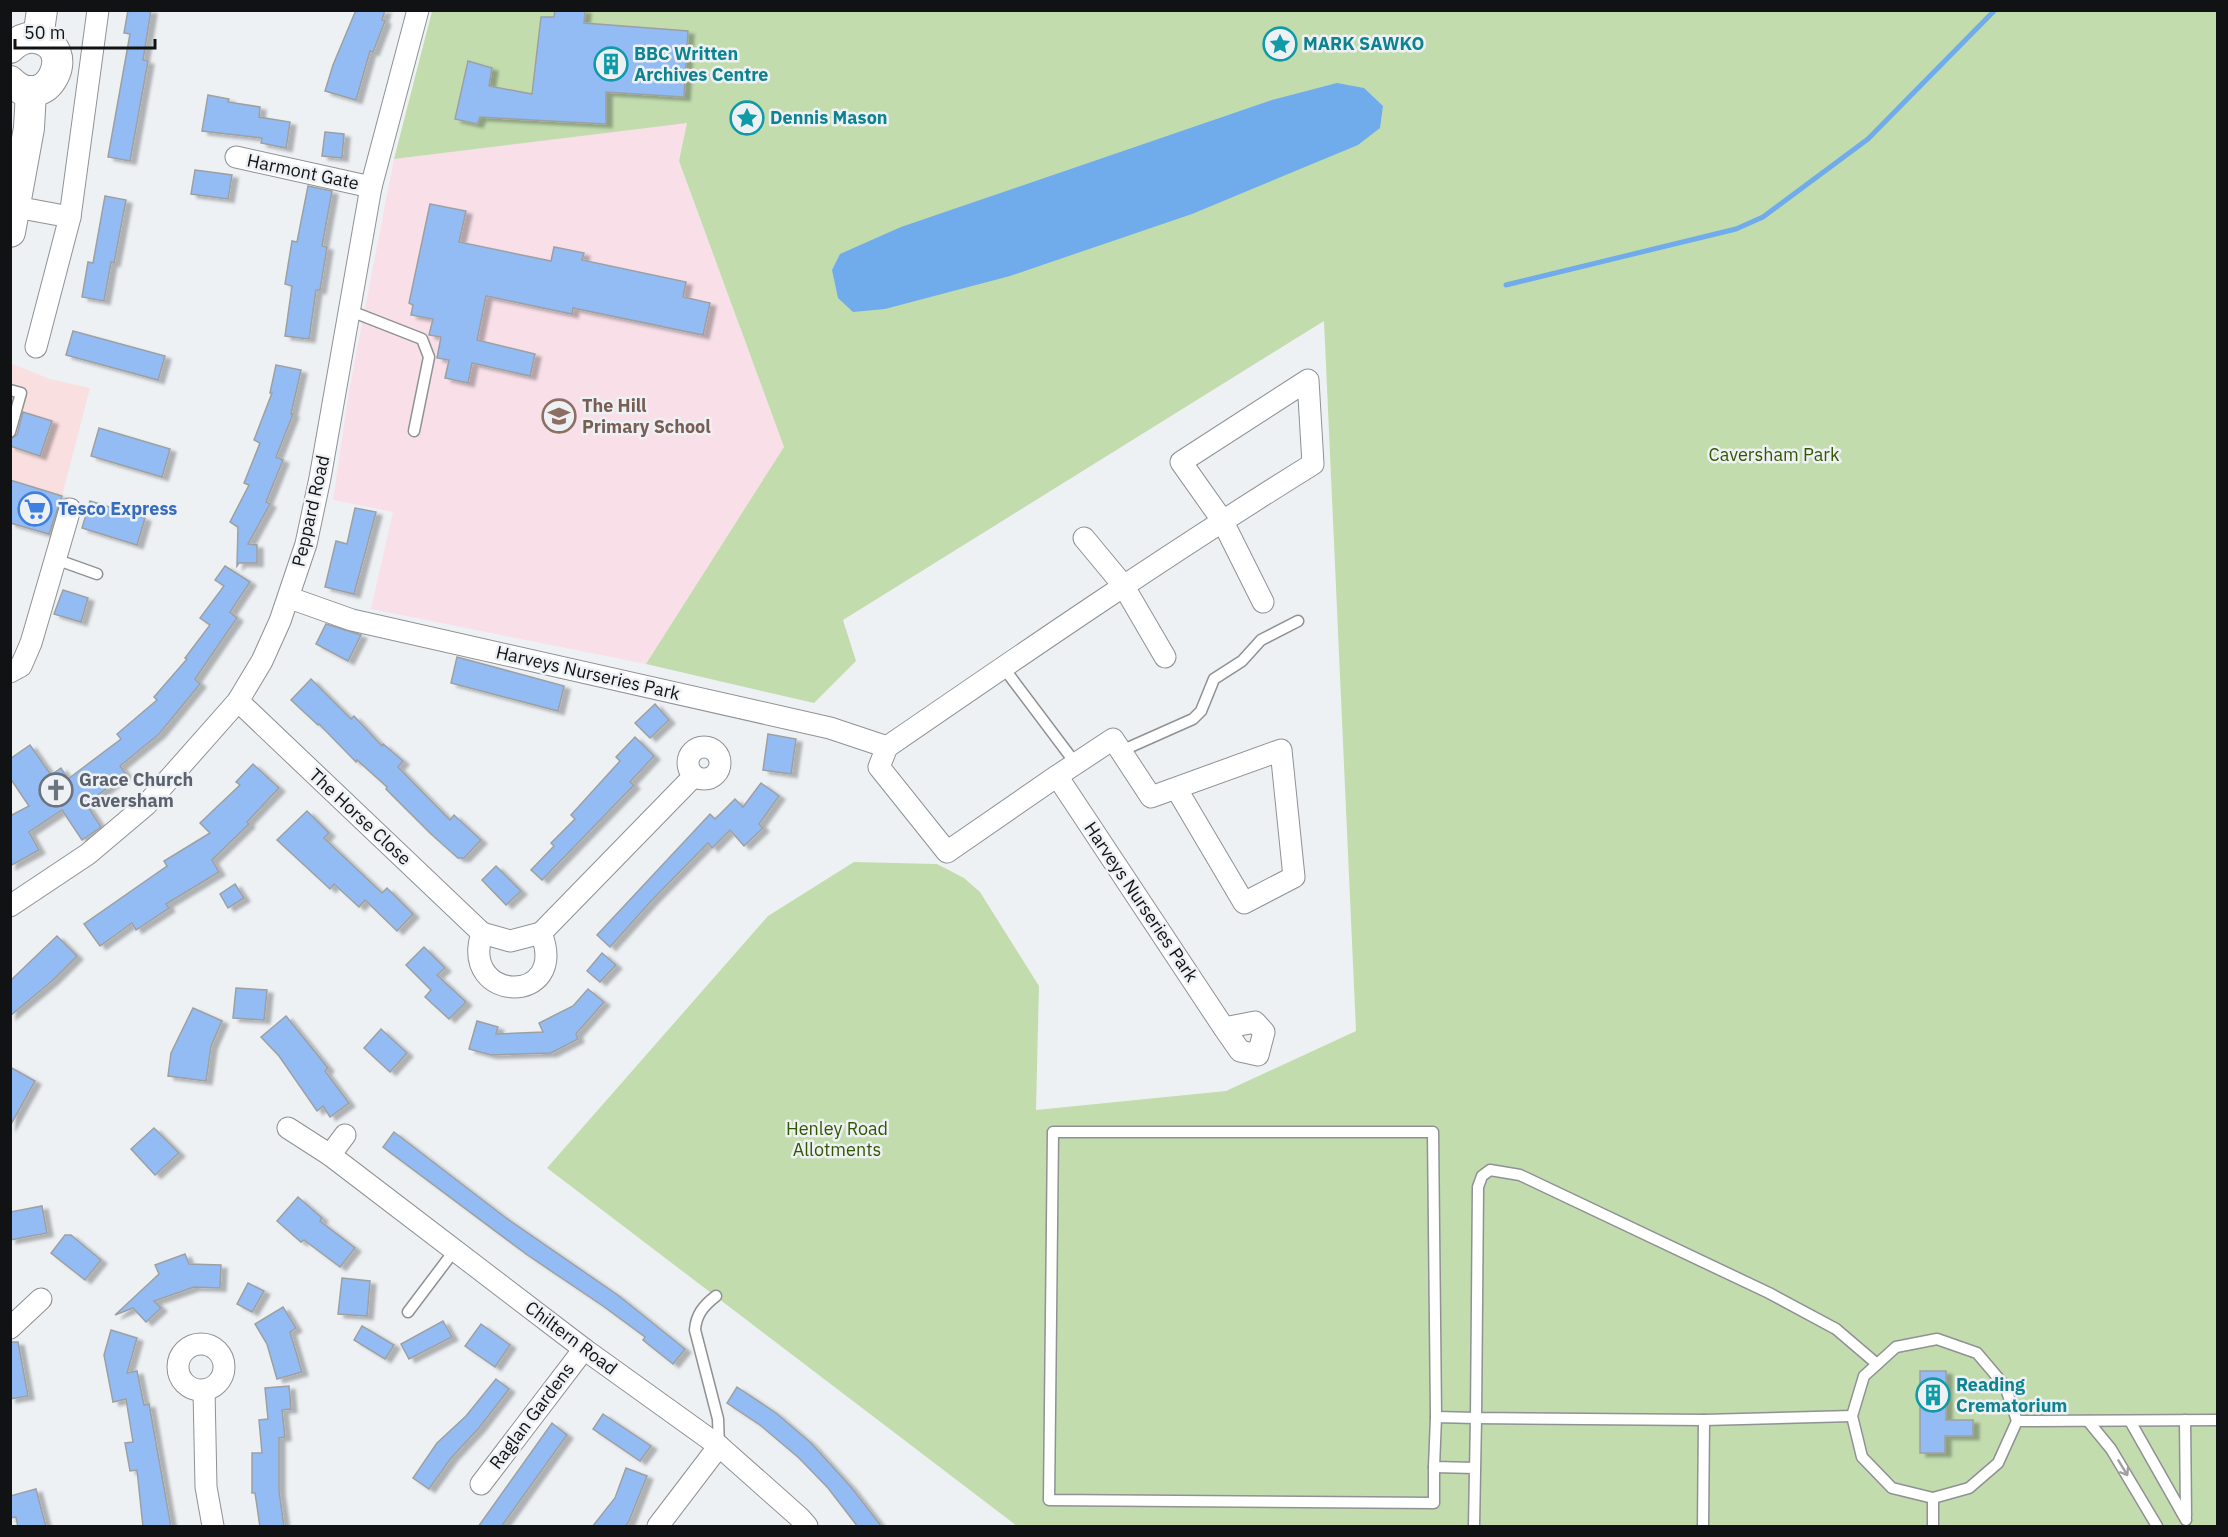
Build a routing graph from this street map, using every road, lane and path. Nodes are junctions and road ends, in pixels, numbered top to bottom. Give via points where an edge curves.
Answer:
1 (98, 10) edge
2 (418, 10) edge
3 (30, 32) edge
4 (21, 86) edge
5 (236, 157) dead end
6 (370, 187) junction
7 (70, 217) junction
8 (14, 220) edge
9 (348, 310) junction
10 (36, 347) dead end
11 (10, 390) edge
12 (414, 431) dead end
13 (10, 432) edge
14 (70, 509) dead end
15 (1222, 520) junction
16 (1084, 538) dead end
17 (55, 559) junction
18 (97, 574) dead end
19 (1123, 585) junction
20 (290, 598) junction
21 (1263, 602) dead end
22 (1298, 621) dead end
23 (1165, 657) dead end
24 (1003, 667) junction
25 (10, 672) edge
26 (238, 701) junction
27 (887, 747) junction
28 (1121, 751) junction
29 (1076, 764) junction
30 (694, 776) dead end
31 (1057, 776) junction
32 (1176, 788) junction
33 (10, 906) edge
34 (482, 933) junction
35 (541, 933) junction
36 (1224, 1028) dead end
37 (288, 1128) dead end
38 (345, 1135) dead end
39 (330, 1155) junction
40 (454, 1251) junction
41 (716, 1296) dead end
42 (41, 1299) dead end
43 (408, 1312) dead end
44 (10, 1328) edge
45 (584, 1348) junction
46 (1877, 1364) junction
47 (204, 1390) dead end
48 (1851, 1416) junction
49 (1436, 1417) junction
50 (1476, 1418) junction
51 (1704, 1420) junction
52 (2130, 1420) junction
53 (2185, 1420) junction
54 (2217, 1420) edge
55 (2017, 1421) junction
56 (2088, 1421) junction
57 (719, 1446) junction
58 (1434, 1467) junction
59 (1474, 1468) junction
60 (481, 1484) dead end
61 (1933, 1498) junction
62 (2187, 1523) edge
63 (213, 1527) edge
64 (658, 1527) edge
65 (807, 1527) edge
66 (1474, 1527) edge
67 (1703, 1527) edge
68 (1933, 1527) edge
69 (2157, 1527) edge

1 - 7 street
2 - 6 street, Peppard Road
3 - 4 main road via 53,49 58,66 44,88
4 - 8 main road via 29,128
5 - 6 street, Harmont Gate
6 - 9 street, Peppard Road
7 - 8 street
7 - 10 street
9 - 12 lane via 422,339 429,357
9 - 20 street, Peppard Road via 320,478
11 - 13 lane via 21,393
14 - 17 street
15 - 15 street via 1181,462 1308,380 1313,464
15 - 19 street
15 - 21 street
16 - 19 street
17 - 18 lane
17 - 25 street via 31,643 21,666
19 - 23 street
19 - 24 street
20 - 26 street, Peppard Road via 262,661
20 - 27 street, Harveys Nurseries Park via 352,620 830,728
22 - 28 lane via 1261,640 1242,661 1214,679 1201,711 1193,719
24 - 27 street
24 - 29 lane
26 - 33 street, Peppard Road via 146,805 88,854
26 - 34 street, The Horse Close
27 - 31 street via 879,767 947,852
28 - 29 street via 1113,739
28 - 32 street via 1151,797
29 - 31 street
30 - 35 street
31 - 36 street, Harveys Nurseries Park
32 - 32 street via 1281,750 1294,877 1244,903
34 - 35 street, The Horse Close via 510,941
34 - 35 street via 478,947 486,974 509,988 524,988 543,970 546,956
37 - 39 street, Chiltern Road
38 - 39 street
39 - 40 street, Chiltern Road
40 - 43 lane
40 - 45 street, Chiltern Road
41 - 57 lane via 705,1304 695,1330 718,1419
42 - 44 street
45 - 57 street, Chiltern Road
45 - 60 street, Raglan Gardens
46 - 48 lane via 1864,1376
46 - 50 lane via 1836,1329 1769,1293 1520,1175 1490,1170 1482,1176 1478,1187
46 - 55 lane via 1896,1347 1937,1339 1977,1353 2004,1386
47 - 63 street via 206,1487
48 - 51 lane
48 - 61 lane via 1862,1457 1892,1488
49 - 50 lane
49 - 58 lane
49 - 58 lane via 1433,1132 1053,1132 1049,1500 1434,1503
50 - 51 lane
50 - 59 lane
51 - 67 lane
52 - 53 lane
52 - 56 lane
52 - 62 lane
53 - 54 lane
53 - 62 lane
55 - 56 lane
55 - 61 lane via 1998,1463 1970,1488
56 -> 69 lane via 2111,1449
57 - 64 street
57 - 65 street, Chiltern Road
58 - 59 lane
59 - 66 lane
61 - 68 lane

